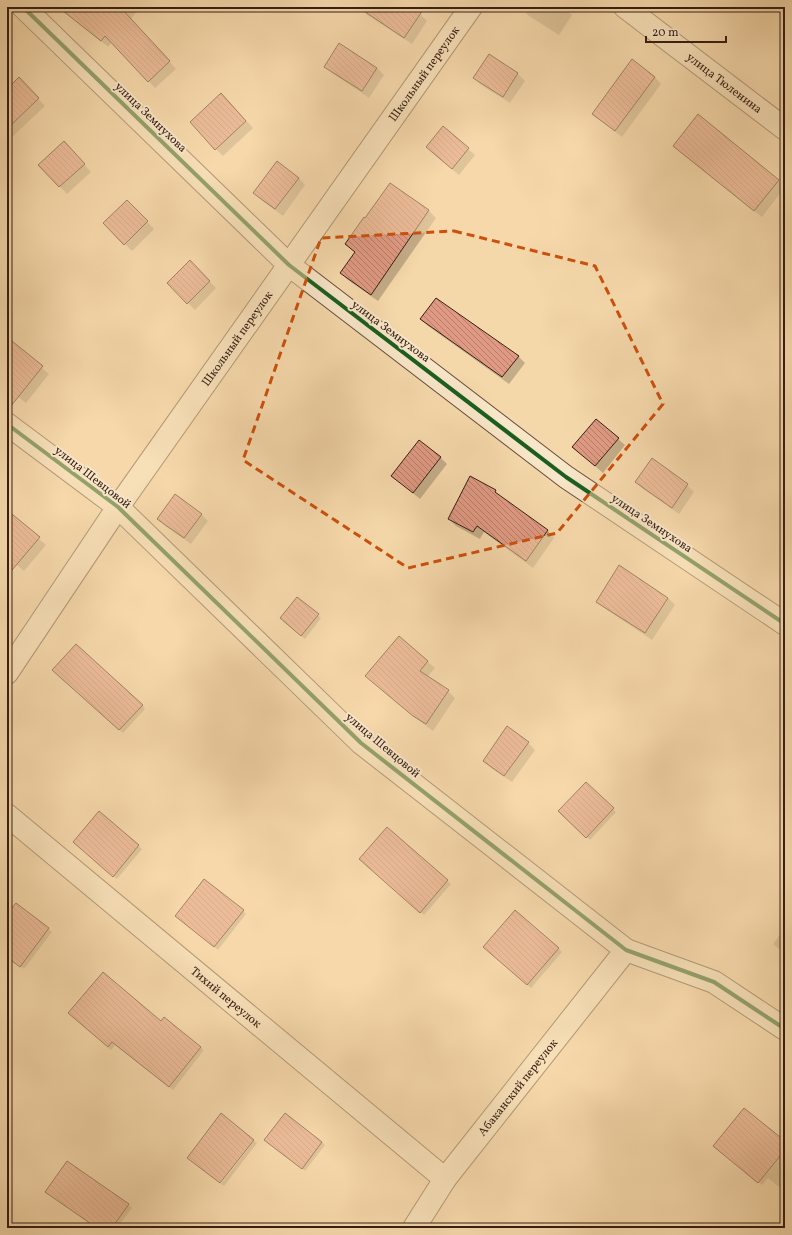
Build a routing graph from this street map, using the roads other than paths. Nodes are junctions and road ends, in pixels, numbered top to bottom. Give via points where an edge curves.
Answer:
1 (23, 7) edge
2 (471, 7) edge
3 (625, 7) edge
4 (785, 129) edge
5 (289, 265) junction
6 (7, 424) edge
7 (118, 507) junction
8 (785, 624) edge
9 (7, 673) edge
10 (7, 814) edge
11 (626, 950) junction
12 (785, 1029) edge
13 (445, 1179) junction
14 (414, 1228) edge

1 - 5 street, улица Земнухова
2 - 5 street, Школьный переулок
3 - 4 street, улица Тюленина
5 - 7 street, Школьный переулок
5 - 8 street, улица Земнухова via 566,477
6 - 7 street, улица Шевцовой
7 - 9 street, Школьный переулок
7 - 11 street, улица Шевцовой via 361,743
10 - 13 street, Тихий переулок
11 - 12 street, улица Шевцовой via 714,982
11 - 13 street, Абаканский переулок
13 - 14 street, Абаканский переулок

